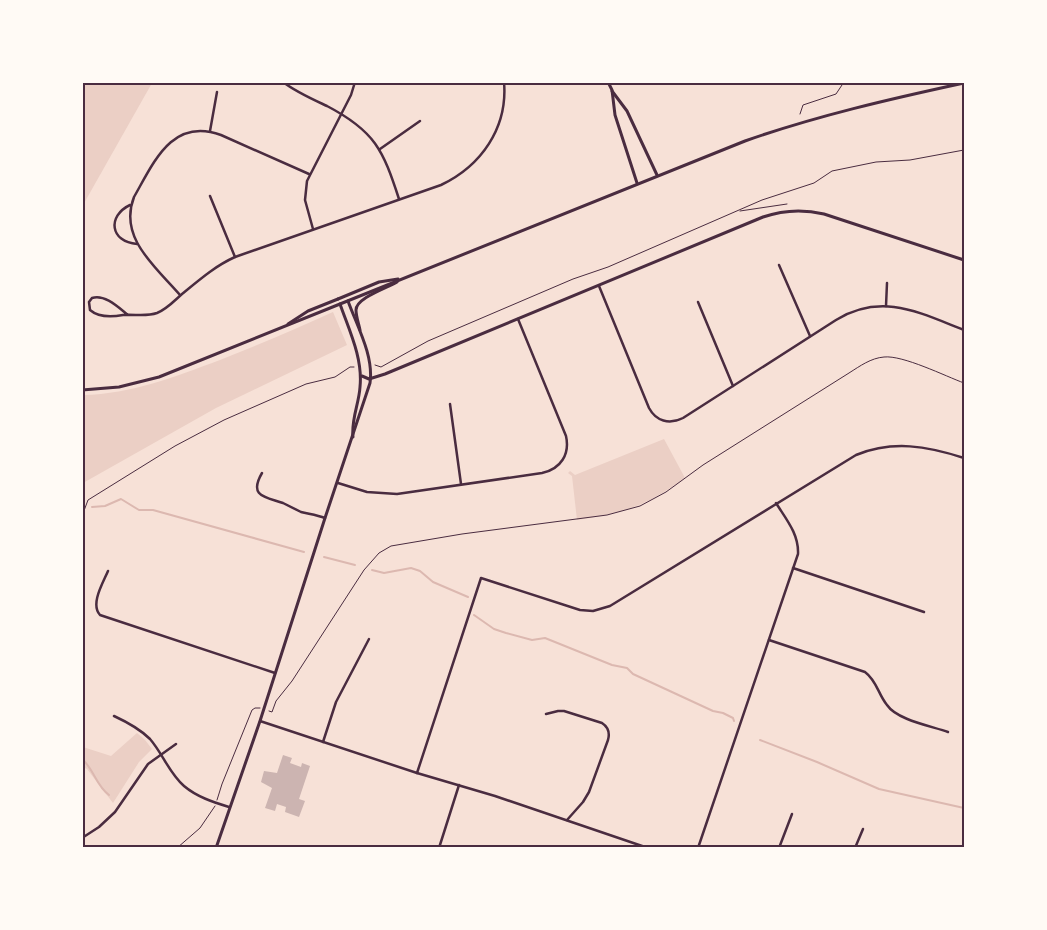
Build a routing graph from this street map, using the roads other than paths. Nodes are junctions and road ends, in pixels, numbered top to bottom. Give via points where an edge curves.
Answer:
1 (283, 82) edge
2 (355, 82) edge
3 (504, 82) edge
4 (608, 82) edge
5 (964, 83) edge
6 (612, 90) junction
7 (217, 92) dead end
8 (342, 114) junction
9 (420, 121) dead end
10 (210, 132) junction
11 (380, 149) junction
12 (309, 174) junction
13 (657, 175) junction
14 (637, 183) junction
15 (210, 196) dead end
16 (399, 199) junction
17 (131, 204) junction
18 (314, 229) junction
19 (137, 244) junction
20 (235, 257) junction
21 (964, 260) edge
22 (779, 265) dead end
23 (401, 279) junction
24 (887, 282) dead end
25 (599, 286) junction
26 (180, 295) junction
27 (348, 301) junction
28 (698, 302) dead end
29 (340, 304) junction
30 (886, 306) junction
31 (128, 315) junction
32 (518, 319) junction
33 (284, 327) junction
34 (964, 330) edge
35 (360, 335) junction
36 (810, 336) junction
37 (361, 374) junction
38 (371, 379) junction
39 (733, 386) junction
40 (82, 390) edge
41 (450, 404) dead end
42 (353, 437) junction
43 (964, 458) edge
44 (262, 473) dead end
45 (338, 483) junction
46 (461, 484) junction
47 (776, 503) junction
48 (325, 518) junction
49 (793, 568) junction
50 (108, 571) dead end
51 (924, 612) dead end
52 (370, 639) dead end
53 (768, 640) junction
54 (275, 674) junction
55 (546, 714) dead end
56 (114, 716) dead end
57 (260, 721) junction
58 (948, 732) dead end
59 (322, 742) junction
60 (176, 744) dead end
61 (160, 754) junction
62 (416, 773) junction
63 (458, 785) junction
64 (229, 807) junction
65 (792, 814) dead end
66 (567, 820) junction
67 (863, 829) dead end
68 (82, 838) edge
69 (216, 848) edge
70 (439, 848) edge
71 (648, 848) edge
72 (698, 848) edge
73 (779, 848) edge
74 (855, 848) edge

1 - 8 street
2 - 8 street
3 - 16 street via 500,119 480,157 450,181
4 - 6 main road
5 - 13 main road via 795,124
6 - 13 main road via 626,110
6 - 14 main road via 614,115
7 - 10 street
8 - 11 street via 362,128
8 - 12 street
9 - 11 street
10 - 12 street
10 - 17 street via 184,134 168,144 159,153
11 - 16 street
12 - 18 street via 305,200
13 - 14 main road
14 - 23 main road
15 - 20 street
16 - 18 street
17 - 19 street via 130,226
17 - 19 street via 116,216 114,228 123,241
18 - 20 street
19 - 26 street
20 - 26 street via 208,272
21 - 25 main road via 830,215 806,211 781,212
22 - 36 street
23 - 27 main road
23 - 33 main road via 379,282 308,311
23 - 35 main road via 358,304
24 - 30 street
25 - 32 main road
25 - 39 street via 649,408 657,418 668,422 679,420
26 - 31 street via 157,312 143,316
27 - 29 main road
27 - 35 main road
28 - 39 street
29 - 33 main road
29 - 37 main road
30 - 34 street via 912,310
30 - 36 street via 852,311
31 - 31 street via 96,314 90,310 89,302 94,297 102,298
32 - 38 main road
32 - 46 street via 566,436 565,456 560,464 547,472
33 - 40 main road via 159,377 119,387
35 - 38 main road via 369,360
36 - 39 street
37 - 38 main road
37 - 42 main road
38 - 42 main road
41 - 46 street
42 - 45 main road
43 - 47 street via 914,445 873,449 840,464
44 - 48 street via 257,489 262,496
45 - 46 street via 367,492 389,494
45 - 48 main road
47 - 49 street via 798,540
47 - 62 street via 610,606 598,610 580,610 481,578
48 - 54 main road
49 - 51 street
49 - 53 street
50 - 54 street via 96,604 98,614
52 - 59 street via 336,702
53 - 58 street via 866,672 882,699 895,713
53 - 72 street
54 - 57 main road
55 - 66 street via 564,711 602,723 609,733 589,792
56 - 61 street via 143,732
57 - 59 street
57 - 64 main road
59 - 62 street
60 - 61 street
61 - 64 street via 185,787
61 - 68 street via 144,768 115,812
62 - 63 street
63 - 66 street
63 - 70 street
64 - 69 main road
65 - 73 street
66 - 71 street
67 - 74 street

